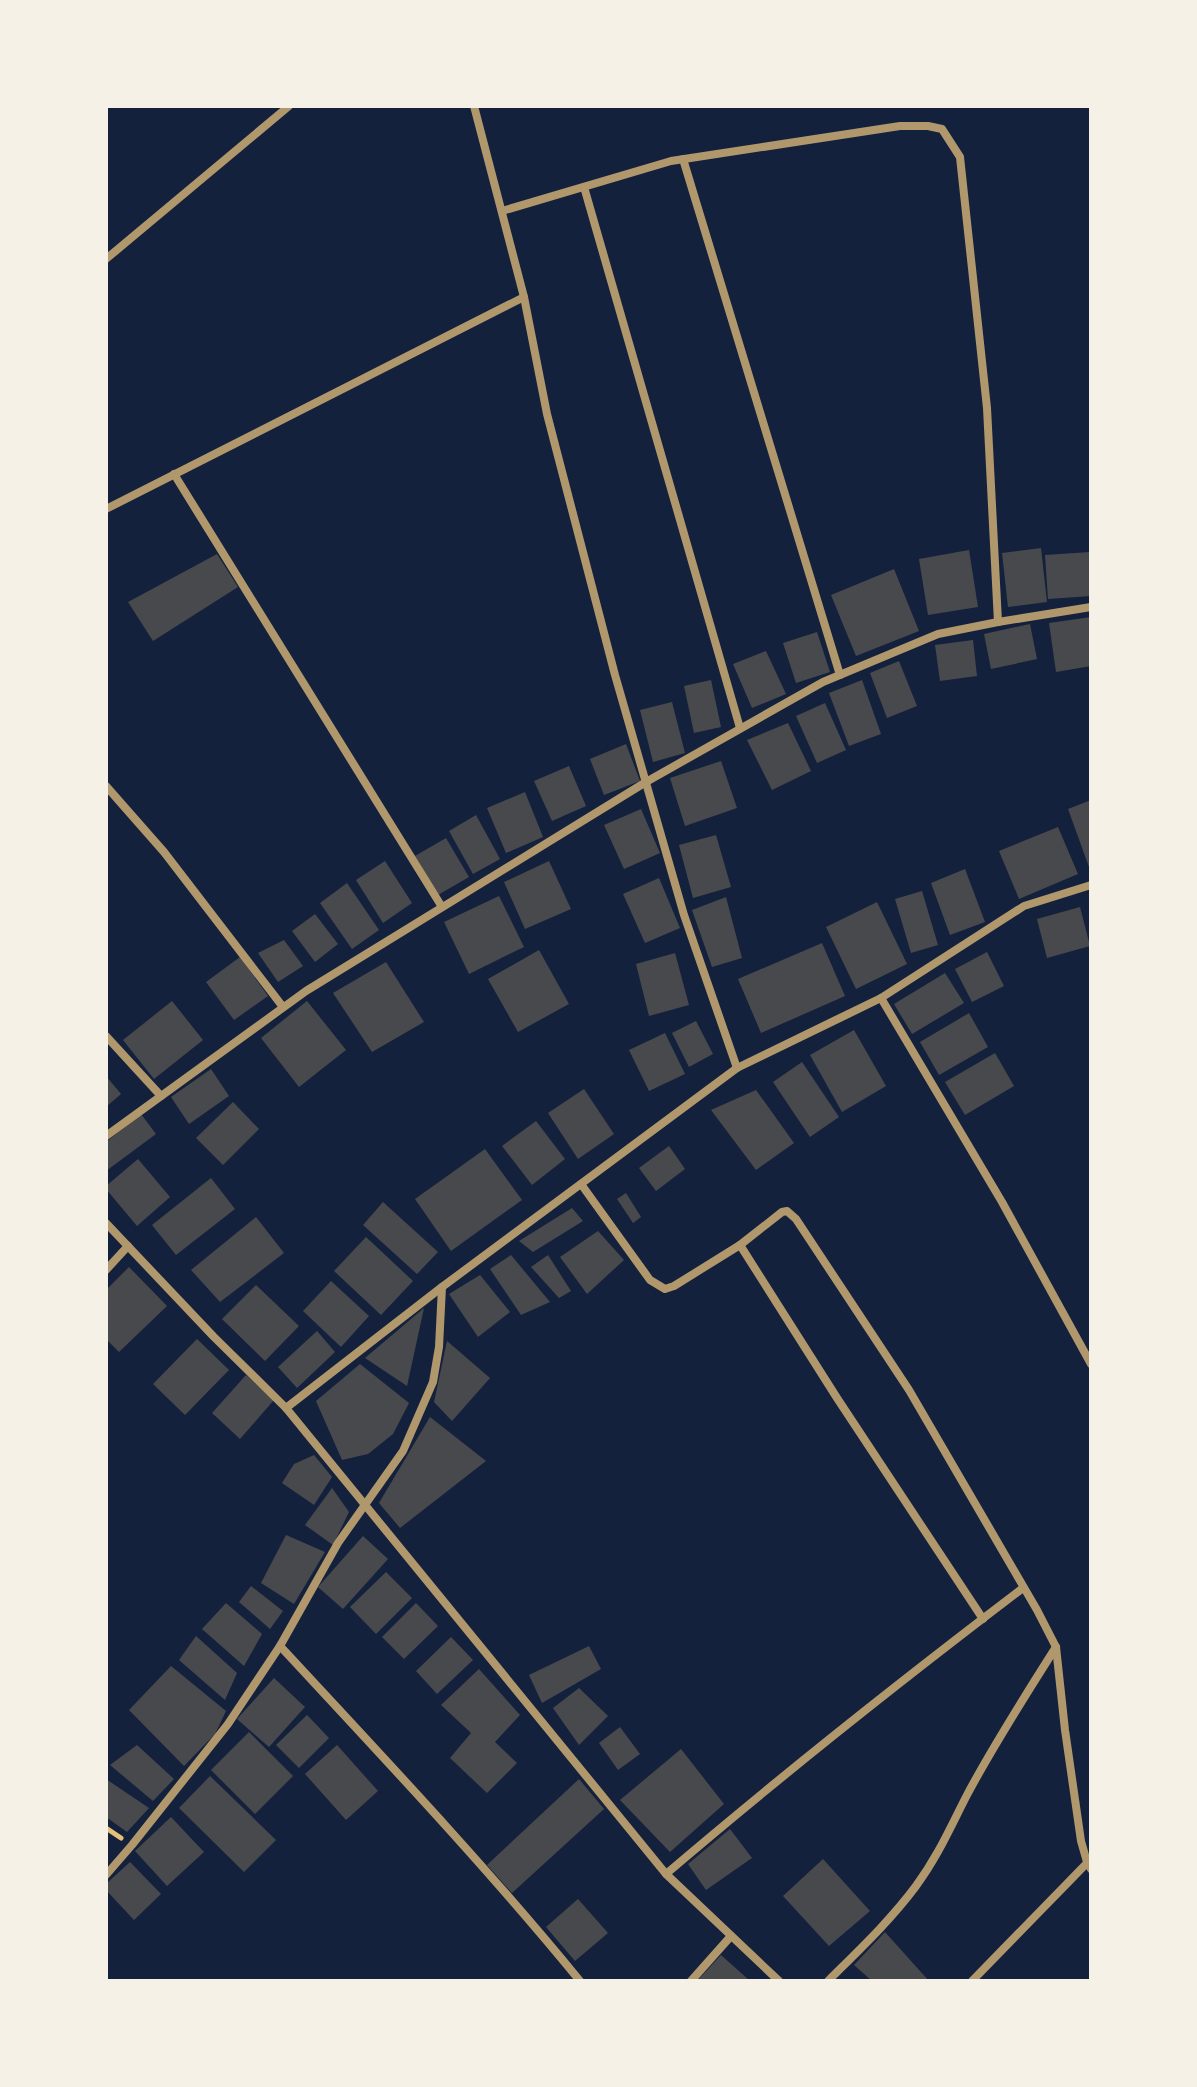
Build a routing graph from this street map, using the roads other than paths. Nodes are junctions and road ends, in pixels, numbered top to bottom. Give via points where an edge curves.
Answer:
1 (289, 106) edge
2 (474, 106) edge
3 (683, 159) junction
4 (584, 187) junction
5 (502, 211) junction
6 (106, 259) edge
7 (524, 297) junction
8 (174, 474) junction
9 (106, 509) edge
10 (1091, 607) edge
11 (998, 622) junction
12 (840, 675) junction
13 (740, 728) junction
14 (646, 782) junction
15 (106, 786) edge
16 (1091, 885) edge
17 (442, 907) junction
18 (881, 998) junction
19 (283, 1007) junction
20 (106, 1036) edge
21 (737, 1068) junction
22 (161, 1096) junction
23 (106, 1136) edge
24 (581, 1184) junction
25 (106, 1223) edge
26 (740, 1245) junction
27 (128, 1246) junction
28 (106, 1270) edge
29 (442, 1287) junction
30 (1091, 1364) edge
31 (286, 1408) junction
32 (365, 1505) junction
33 (1023, 1588) junction
34 (983, 1619) junction
35 (280, 1646) junction
36 (1056, 1647) junction
37 (1090, 1864) edge
38 (666, 1874) junction
39 (106, 1875) edge
40 (731, 1936) junction
41 (580, 1981) edge
42 (691, 1981) edge
43 (779, 1981) edge
44 (828, 1981) edge
45 (972, 1981) edge

1 - 6 street
2 - 5 street
3 - 4 street
3 - 11 street via 900,126 942,129 960,157 987,408
3 - 12 street
4 - 5 street
4 - 13 street
5 - 7 street
7 - 8 street
7 - 14 street via 547,414
8 - 9 street
8 - 17 street
10 - 11 street
11 - 12 street via 938,634
12 - 13 street
13 - 14 street
14 - 17 street
14 - 21 street via 684,915
15 - 19 street via 164,852
16 - 18 street via 1024,906
17 - 19 street
18 - 21 street
18 - 30 street
19 - 22 street
20 - 22 street
21 - 24 street
22 - 23 street
24 - 26 street via 650,1280 665,1289
24 - 29 street
25 - 27 street
26 - 33 street via 782,1212 796,1219 909,1390
26 - 34 street
27 - 28 street
27 - 31 street
29 - 31 street
29 - 32 street via 433,1382 403,1451
31 - 32 street
32 - 35 street
32 - 38 street
33 - 34 street
33 - 36 street
34 - 38 street
35 - 39 street via 228,1724
35 - 41 street via 426,1803
36 - 37 street via 1081,1841
36 - 44 street via 915,1888
37 - 45 street
38 - 40 street
40 - 42 street
40 - 43 street

